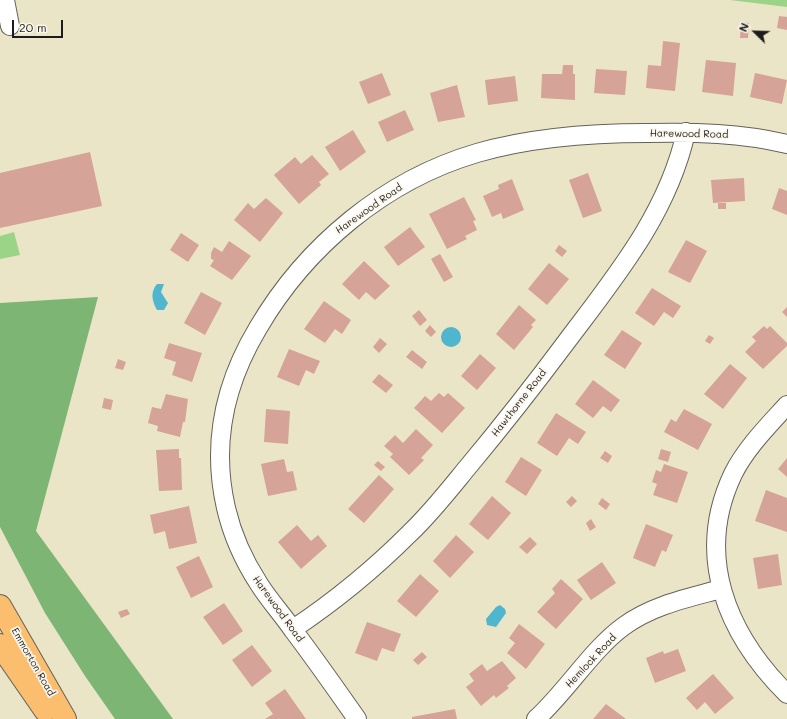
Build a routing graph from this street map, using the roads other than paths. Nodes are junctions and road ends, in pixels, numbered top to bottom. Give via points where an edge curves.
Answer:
1 (5, 0) edge
2 (10, 26) dead end
3 (686, 132) junction
4 (787, 144) edge
5 (787, 405) edge
6 (721, 589) junction
7 (0, 606) edge
8 (293, 629) junction
9 (0, 645) edge
10 (787, 694) edge
11 (52, 719) edge
12 (65, 719) edge
13 (357, 719) edge
14 (536, 719) edge

1 - 2 street
3 - 4 street, Harewood Road via 754,137
3 - 8 street, Hawthorne Road via 672,176 647,231 516,408 433,510 411,533 340,595
3 - 8 street, Harewood Road via 560,137 476,153 404,184 375,202 316,250 291,278 269,308 239,363 228,391 221,452 226,507 243,555 259,584
5 - 6 street via 744,454 724,496 716,543
6 - 10 street via 750,652
6 - 14 street, Hemlock Road via 642,614 624,626
7 - 12 main road, Emmorton Road
8 - 13 street, Harewood Road
9 - 11 main road, Emmorton Road

